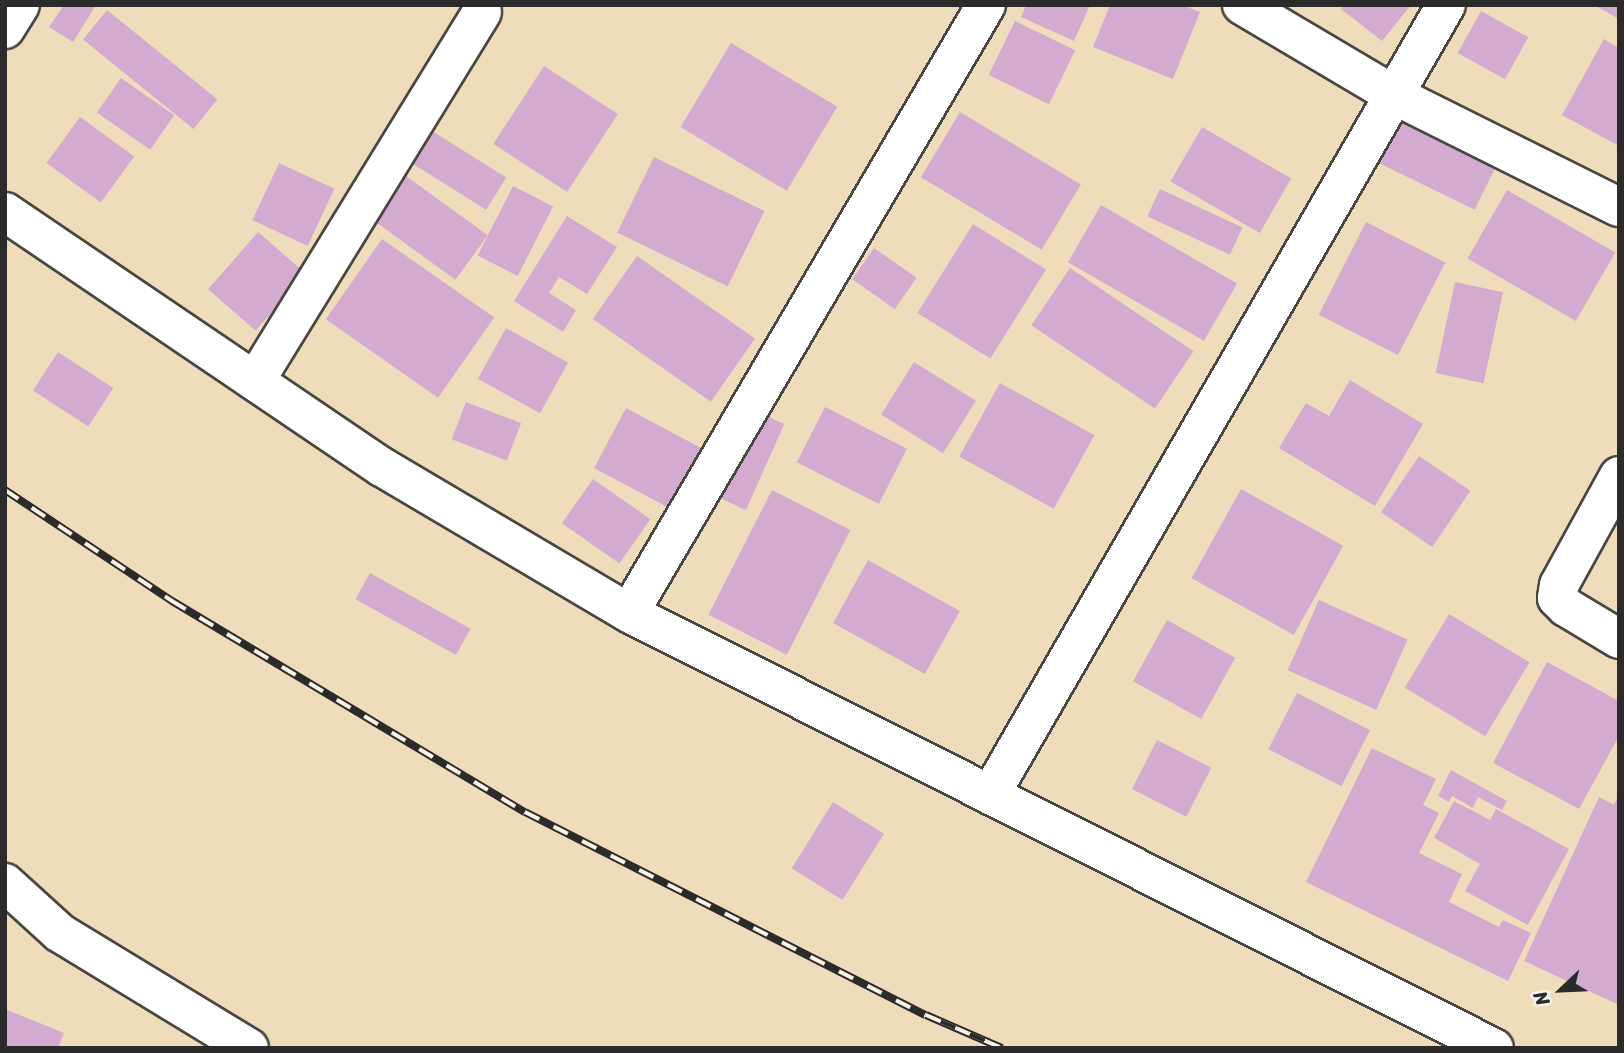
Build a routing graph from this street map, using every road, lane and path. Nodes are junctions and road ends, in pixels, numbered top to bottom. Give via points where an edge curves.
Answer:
1 (20, 5) edge
2 (986, 5) edge
3 (1242, 5) edge
4 (1446, 5) edge
5 (482, 12) dead end
6 (5, 29) edge
7 (1394, 95) junction
8 (1619, 207) edge
9 (5, 212) edge
10 (255, 381) junction
11 (1619, 476) edge
12 (629, 613) junction
13 (1619, 639) edge
14 (990, 795) junction
15 (5, 883) edge
16 (249, 1048) edge
17 (1494, 1048) edge

1 - 6 street
2 - 12 street
3 - 7 street
4 - 7 street
5 - 10 street
7 - 8 street
7 - 14 street
9 - 10 street
10 - 12 street via 382,467
11 - 13 street via 1559,585 1557,598
12 - 14 street
14 - 17 street
15 - 16 street via 60,933

